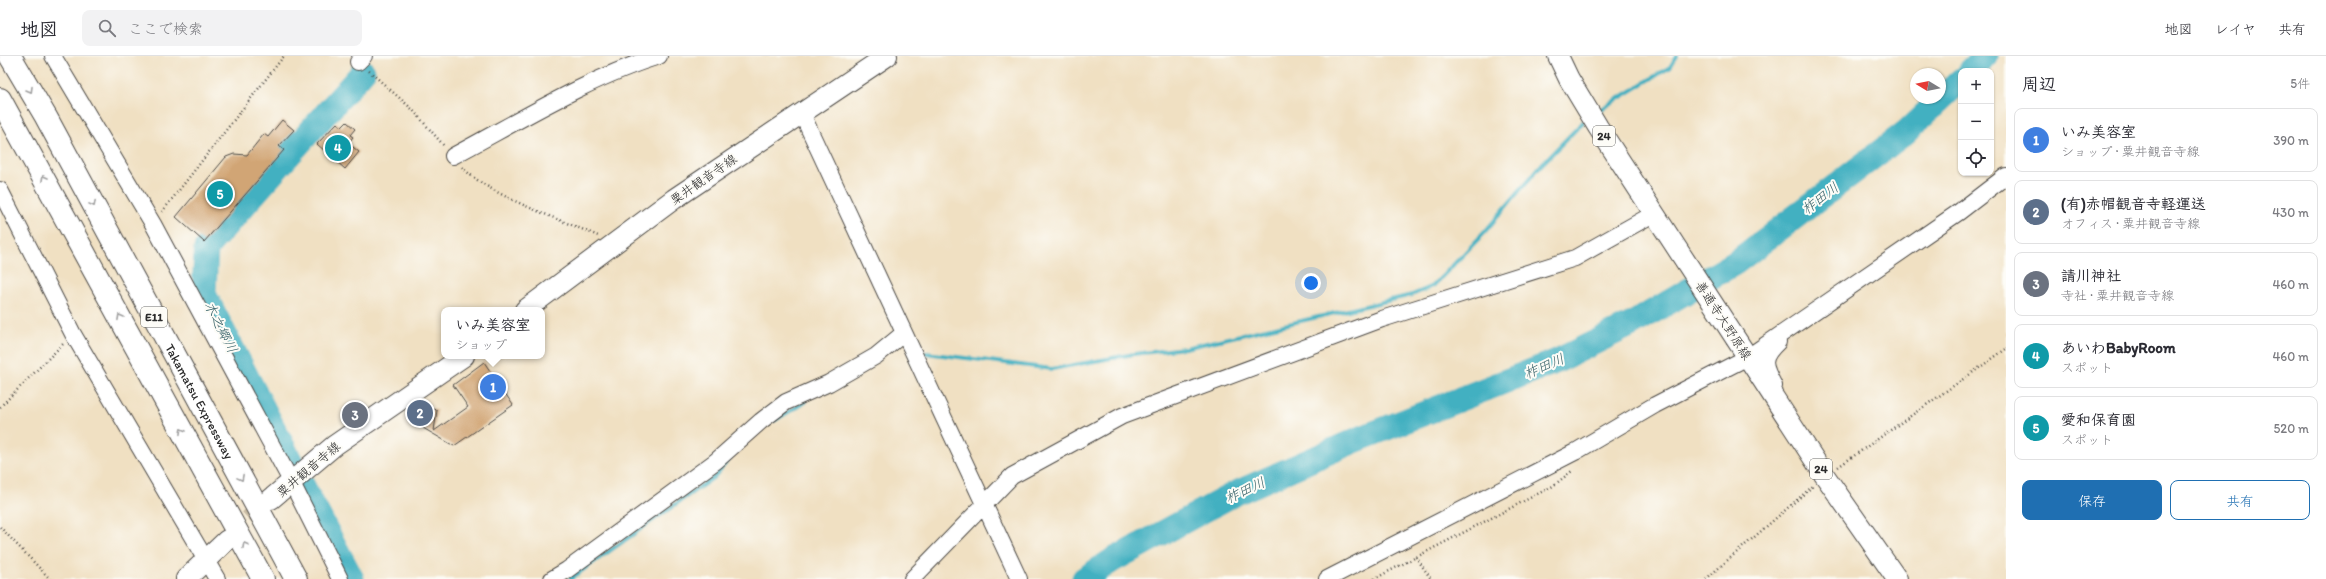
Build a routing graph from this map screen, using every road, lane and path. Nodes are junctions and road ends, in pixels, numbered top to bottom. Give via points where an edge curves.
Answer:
1 (10, 56) edge
2 (53, 56) edge
3 (284, 56) edge
4 (659, 56) edge
5 (887, 56) edge
6 (1558, 56) edge
7 (0, 99) edge
8 (802, 114) junction
9 (453, 156) dead end
10 (2006, 176) edge
11 (0, 190) edge
12 (1655, 213) junction
13 (153, 224) junction
14 (529, 307) edge
15 (1794, 327) junction
16 (904, 333) junction
17 (73, 334) junction
18 (2006, 349) edge
19 (1748, 357) junction
20 (460, 359) edge
21 (0, 407) edge
22 (1799, 435) junction
23 (1575, 468) dead end
24 (1825, 476) junction
25 (291, 481) junction
26 (271, 499) tunnel mouth
27 (984, 504) junction
28 (0, 527) edge
29 (227, 540) tunnel mouth
30 (1416, 557) junction
31 (207, 559) junction
32 (50, 579) edge
33 (186, 579) edge
34 (218, 579) edge
35 (263, 579) edge
36 (296, 579) edge
37 (340, 579) edge
38 (552, 579) edge
39 (912, 579) edge
40 (1019, 579) edge
41 (1327, 579) edge
42 (1374, 579) edge
43 (1431, 579) edge
44 (1706, 579) edge
45 (1897, 579) edge

1 -> 36 highway, Takamatsu Expressway / E11 via 46,117
2 - 13 street
3 - 13 path
4 - 9 street via 635,63 562,98
5 - 8 main road, 粟井観音寺線
6 - 12 main road, 善通寺大野原線 / 24 via 1569,79
35 -> 7 highway, E11
8 - 14 main road, 粟井観音寺線 via 674,199
8 - 16 street
10 - 15 street via 1959,212
11 - 17 street
12 - 19 main road, 善通寺大野原線 / 24
12 - 27 street via 1575,258 1382,319 1122,416 1012,476
13 - 25 street
15 - 19 street
15 - 22 street via 1767,352 1764,361
16 - 27 street
16 - 38 street via 876,356 829,384 786,402 716,461
17 - 21 path
17 - 31 street
18 - 24 path
19 - 22 main road, 善通寺大野原線 / 24
19 - 24 street via 1762,392
19 - 41 street via 1655,405 1575,452
20 - 25 main road, 粟井観音寺線 via 335,445
22 - 24 main road, 善通寺大野原線 / 24
23 - 30 path via 1553,486
24 - 44 path
24 - 45 main road, 善通寺大野原線 / 24
25 - 26 main road, 粟井観音寺線
25 - 37 street
27 - 39 street
27 - 40 street
28 - 32 path
29 - 31 main road
30 - 42 path
30 - 43 path
31 - 33 main road
31 - 34 street

